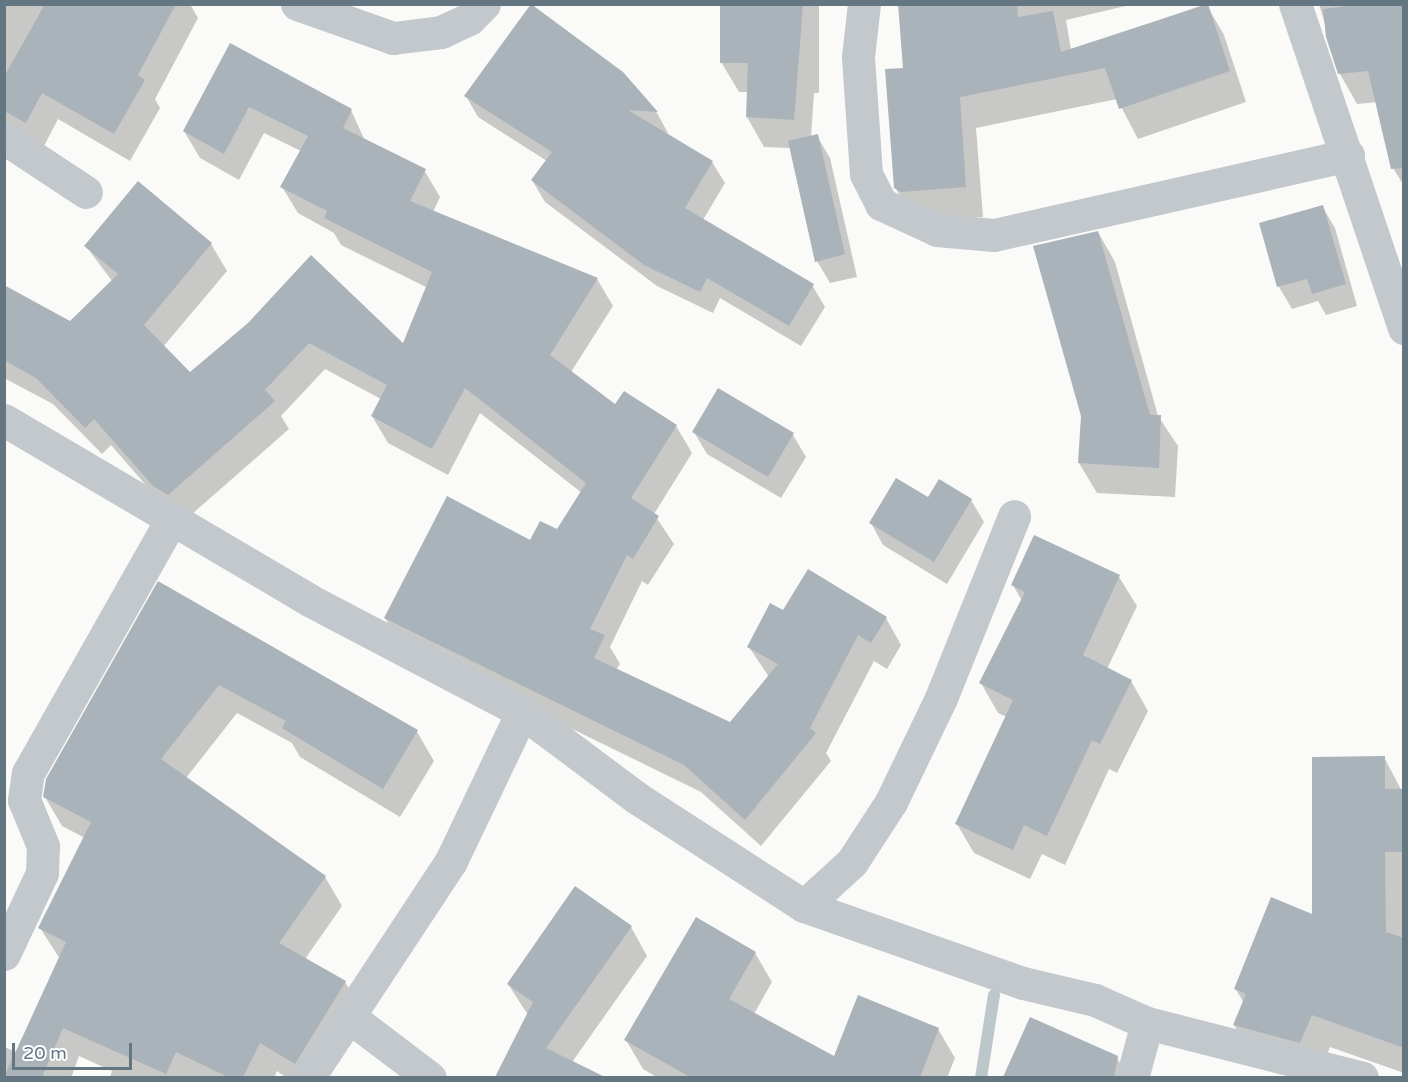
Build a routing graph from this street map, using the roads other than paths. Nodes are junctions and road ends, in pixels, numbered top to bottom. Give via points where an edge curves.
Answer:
1 (297, 4) edge
2 (484, 4) edge
3 (864, 4) edge
4 (1295, 4) edge
5 (4, 138) edge
6 (1348, 155) junction
7 (86, 192) dead end
8 (1404, 328) edge
9 (4, 420) edge
10 (1014, 516) dead end
11 (171, 519) junction
12 (522, 712) junction
13 (804, 906) junction
14 (4, 954) edge
15 (347, 1015) junction
16 (1147, 1023) junction
17 (308, 1077) edge
18 (430, 1077) edge
19 (1132, 1077) edge
20 (1362, 1077) edge

1 - 2 street via 393,38 441,32
3 - 6 street via 858,79 866,174 881,204 937,230 994,235
4 - 6 street
5 - 7 street
6 - 8 street
9 - 11 street
10 - 13 street via 941,698 891,802 852,862
11 - 12 street
11 - 14 street via 28,773 24,800 43,846 42,873
12 - 13 street via 637,798
12 - 15 street via 451,861
13 - 16 street via 1023,984 1095,1000
15 - 17 street
15 - 18 street
16 - 19 street
16 - 20 street

